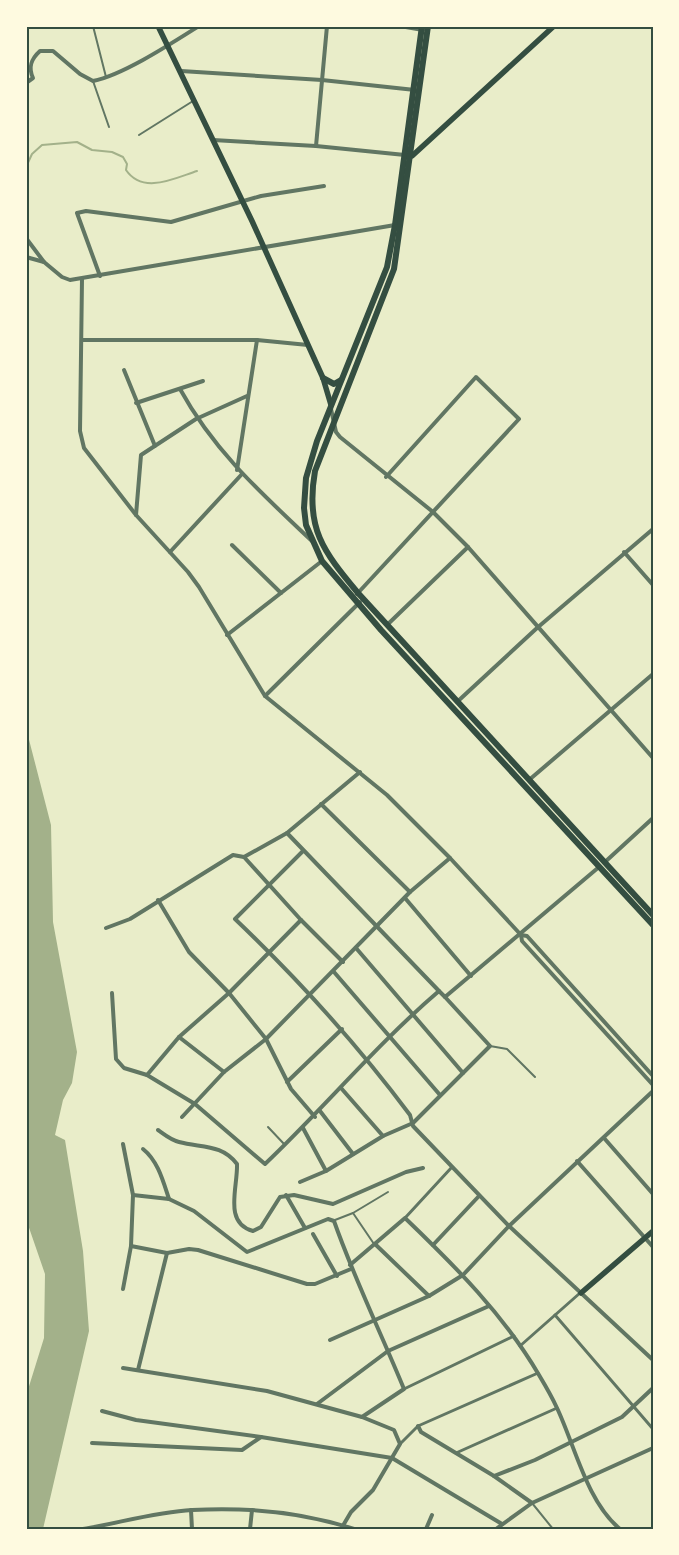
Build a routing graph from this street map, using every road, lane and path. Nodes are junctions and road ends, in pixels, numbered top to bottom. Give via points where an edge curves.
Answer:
1 (93, 26) edge
2 (158, 26) edge
3 (199, 26) edge
4 (327, 26) edge
5 (400, 26) edge
6 (554, 26) edge
7 (425, 28) edge
8 (168, 46) junction
9 (180, 71) junction
10 (106, 77) junction
11 (322, 80) junction
12 (93, 81) junction
13 (26, 83) edge
14 (416, 90) junction
15 (195, 100) junction
16 (109, 127) dead end
17 (139, 135) dead end
18 (213, 140) junction
19 (316, 146) junction
20 (408, 156) junction
21 (324, 186) dead end
22 (399, 224) junction
23 (26, 238) edge
24 (264, 248) junction
25 (26, 257) edge
26 (44, 262) junction
27 (100, 276) junction
28 (82, 279) junction
29 (82, 340) junction
30 (256, 340) junction
31 (308, 346) junction
32 (124, 370) dead end
33 (323, 378) junction
34 (342, 379) junction
35 (202, 381) dead end
36 (180, 389) junction
37 (247, 396) junction
38 (136, 403) junction
39 (330, 405) junction
40 (196, 419) junction
41 (333, 423) junction
42 (155, 446) junction
43 (238, 470) junction
44 (242, 474) junction
45 (386, 476) junction
46 (434, 512) junction
47 (136, 515) junction
48 (653, 528) edge
49 (312, 541) junction
50 (232, 545) dead end
51 (468, 547) junction
52 (170, 552) junction
53 (624, 552) junction
54 (322, 561) junction
55 (653, 585) edge
56 (281, 593) junction
57 (355, 595) junction
58 (361, 601) junction
59 (384, 627) junction
60 (537, 628) junction
61 (227, 635) junction
62 (653, 674) edge
63 (265, 696) junction
64 (454, 704) junction
65 (610, 711) junction
66 (653, 758) edge
67 (360, 772) junction
68 (526, 782) junction
69 (321, 804) junction
70 (653, 818) edge
71 (287, 834) junction
72 (303, 851) junction
73 (244, 857) junction
74 (450, 858) junction
75 (603, 864) junction
76 (269, 886) junction
77 (410, 892) junction
78 (405, 898) junction
79 (158, 900) junction
80 (653, 915) edge
81 (301, 920) junction
82 (653, 925) edge
83 (377, 926) junction
84 (106, 928) dead end
85 (521, 935) junction
86 (356, 948) junction
87 (270, 952) junction
88 (343, 962) junction
89 (334, 972) junction
90 (471, 976) junction
91 (439, 991) junction
92 (229, 993) junction
93 (112, 994) dead end
94 (312, 994) junction
95 (445, 997) junction
96 (414, 1013) junction
97 (596, 1014) junction
98 (591, 1018) junction
99 (342, 1028) junction
100 (179, 1036) junction
101 (389, 1038) junction
102 (266, 1040) junction
103 (490, 1046) junction
104 (369, 1060) junction
105 (224, 1072) junction
106 (463, 1073) junction
107 (147, 1075) junction
108 (653, 1076) edge
109 (535, 1077) dead end
110 (287, 1082) junction
111 (653, 1085) edge
112 (341, 1088) junction
113 (653, 1091) edge
114 (440, 1096) junction
115 (195, 1104) junction
116 (320, 1111) junction
117 (182, 1117) dead end
118 (315, 1117) junction
119 (413, 1123) junction
120 (268, 1126) dead end
121 (303, 1128) junction
122 (158, 1130) dead end
123 (382, 1136) junction
124 (604, 1138) junction
125 (123, 1144) dead end
126 (286, 1145) junction
127 (143, 1149) dead end
128 (353, 1154) junction
129 (577, 1161) junction
130 (452, 1166) junction
131 (423, 1168) dead end
132 (326, 1170) junction
133 (300, 1182) dead end
134 (388, 1192) dead end
135 (653, 1194) edge
136 (133, 1195) junction
137 (286, 1195) junction
138 (480, 1196) junction
139 (169, 1199) junction
140 (353, 1213) junction
141 (406, 1218) junction
142 (332, 1219) junction
143 (509, 1226) junction
144 (305, 1228) junction
145 (653, 1231) edge
146 (313, 1234) dead end
147 (644, 1239) junction
148 (376, 1245) junction
149 (433, 1245) junction
150 (131, 1246) junction
151 (653, 1247) edge
152 (167, 1253) junction
153 (350, 1267) junction
154 (463, 1275) junction
155 (336, 1276) junction
156 (123, 1289) dead end
157 (581, 1293) junction
158 (429, 1296) junction
159 (489, 1306) junction
160 (555, 1315) junction
161 (376, 1320) junction
162 (514, 1336) junction
163 (330, 1340) dead end
164 (520, 1346) junction
165 (388, 1351) junction
166 (653, 1360) edge
167 (123, 1368) dead end
168 (138, 1370) junction
169 (538, 1373) junction
170 (653, 1388) edge
171 (404, 1389) junction
172 (317, 1404) junction
173 (634, 1406) junction
174 (557, 1408) junction
175 (102, 1411) dead end
176 (362, 1417) junction
177 (418, 1426) junction
178 (653, 1429) edge
179 (261, 1437) junction
180 (572, 1442) junction
181 (92, 1444) dead end
182 (400, 1444) junction
183 (653, 1448) edge
184 (456, 1453) junction
185 (392, 1458) junction
186 (494, 1476) junction
187 (587, 1479) junction
188 (532, 1503) junction
189 (191, 1510) junction
190 (252, 1510) junction
191 (432, 1515) dead end
192 (502, 1524) junction
193 (342, 1527) edge
194 (190, 1528) edge
195 (250, 1528) edge
196 (83, 1529) edge
197 (257, 1529) edge
198 (354, 1529) edge
199 (426, 1529) edge
200 (496, 1529) edge
201 (553, 1529) edge
202 (620, 1529) edge

1 - 10 lane
2 - 8 main road
3 - 8 street
4 - 11 street
5 - 7 street
6 - 20 main road
7 - 14 main road
8 - 9 main road
8 - 10 street
9 - 11 street
9 - 15 main road
10 - 12 street
11 - 14 street
11 - 19 street
12 - 13 street via 46,49 31,62 33,78
12 - 16 lane
14 - 20 main road
15 - 17 lane
15 - 18 main road
18 - 19 street
18 - 24 main road
19 - 20 street
20 - 22 main road
21 - 27 street via 260,196 171,222 86,211 77,213
22 - 24 street
22 - 34 main road via 387,267
22 - 41 main road via 394,269
23 - 26 street
24 - 27 street
24 - 31 main road
25 - 26 street
26 - 28 street via 62,277
27 - 28 street
28 - 29 street
29 - 30 street
29 - 47 street via 81,441
30 - 31 street
30 - 37 street
31 - 33 main road
32 - 38 street
33 - 34 main road via 334,384
33 - 39 main road
34 - 39 main road
35 - 36 street
36 - 38 street
36 - 40 street
37 - 40 street
37 - 43 street
38 - 42 street
39 - 41 street
39 - 49 main road via 306,478 304,508
40 - 42 street
40 - 43 street
41 - 45 street via 340,438
41 - 57 main road via 315,472 312,490 314,526 321,544
42 - 47 street via 140,458
43 - 44 street
44 - 49 street
44 - 52 street
45 - 46 street
45 - 46 street via 476,377 520,419
46 - 51 street
46 - 57 street
47 - 52 street
48 - 53 street
49 - 54 main road
50 - 56 street
51 - 59 street
51 - 60 street
52 - 61 street via 199,587
53 - 55 street
53 - 60 street
54 - 56 street
54 - 57 main road
56 - 61 street
57 - 58 main road
58 - 59 main road
58 - 63 street
59 - 64 main road
60 - 64 street
60 - 65 street
61 - 63 street
62 - 65 street
63 - 67 street
64 - 68 main road
65 - 66 street
65 - 68 street
67 - 69 street
67 - 74 street
68 - 75 main road
69 - 71 street
69 - 77 street
70 - 75 street
71 - 72 street
71 - 73 street
72 - 76 street
72 - 83 street
73 - 76 street
73 - 79 street via 233,855
74 - 77 street
74 - 85 street
75 - 80 main road
75 - 82 main road
75 - 85 street
76 - 81 street
76 - 87 street via 236,919
77 - 78 street
78 - 83 street
78 - 90 street
79 - 84 street via 130,919
79 - 92 street via 189,952
81 - 87 street
81 - 88 street
83 - 86 street
83 - 91 street
85 - 90 street
85 - 97 street via 527,936
85 - 98 street via 522,941
86 - 88 street
86 - 96 street
87 - 92 street
87 - 94 street
88 - 89 street
89 - 94 street
89 - 101 street
90 - 95 street
91 - 95 street
91 - 96 street
92 - 100 street
92 - 102 street
93 - 107 street via 116,1060
94 - 99 street
94 - 102 street
95 - 103 street
96 - 101 street
96 - 106 street
97 - 98 street
97 - 108 street
98 - 111 street
99 - 104 street
99 - 110 street
100 - 105 street
100 - 107 street
101 - 104 street
101 - 114 street
102 - 105 street
102 - 110 street
103 - 106 street
103 - 109 lane via 507,1049
104 - 112 street
104 - 119 street via 410,1114
105 - 115 street
106 - 114 street
107 - 115 street
110 - 118 street
112 - 116 street
112 - 123 street
113 - 124 street
114 - 119 street
115 - 117 street
115 - 126 street via 265,1164
116 - 118 street
116 - 128 street
118 - 121 street
119 - 123 street
119 - 130 street
120 - 126 lane
121 - 126 street
121 - 132 street
122 - 137 street via 179,1142 219,1149 231,1156 237,1164 233,1209 236,1219 245,1229 253,1231 261,1227 276,1200
123 - 128 street
124 - 129 street
124 - 135 street
125 - 136 street
127 - 139 street via 158,1168
128 - 132 street
129 - 143 street
129 - 147 street
130 - 138 street
130 - 141 street
131 - 137 street via 406,1172 333,1204
132 - 133 street
134 - 140 lane
136 - 139 street
136 - 150 street
137 - 144 street
138 - 143 street
138 - 149 street
139 - 144 street via 194,1211 248,1252
140 - 142 lane
140 - 148 lane
141 - 148 street
141 - 149 street
142 - 144 street
142 - 153 street
143 - 154 street
143 - 157 street
145 - 147 main road
146 - 155 street
147 - 151 street
147 - 157 main road
148 - 153 street
148 - 158 street
149 - 154 street
150 - 152 street
150 - 156 street
152 - 155 street via 198,1250 306,1284
152 - 168 street
153 - 155 street
153 - 161 street
154 - 158 street
154 - 159 street
157 - 160 street
157 - 166 street
158 - 161 street
159 - 162 street
159 - 165 street
160 - 164 street
160 - 173 street
161 - 163 street
161 - 165 street
162 - 164 street
162 - 171 street
164 - 169 street
165 - 171 street
165 - 172 street
167 - 168 street
168 - 172 street
169 - 174 street
169 - 177 street
170 - 173 street
171 - 176 street
172 - 176 street
173 - 178 street
173 - 180 street via 622,1417
174 - 180 street
174 - 184 street
175 - 179 street via 154,1423
176 - 182 street via 394,1430
177 - 182 street
177 - 184 street via 421,1432
179 - 181 street via 242,1450
179 - 185 street
180 - 186 street
180 - 187 street
182 - 185 street
183 - 187 street
184 - 186 street
185 - 192 street
185 - 193 street via 372,1490
186 - 188 street
187 - 188 street
187 - 202 street via 602,1512
188 - 192 street
188 - 201 lane
189 - 190 street
189 - 194 street
189 - 196 street
190 - 193 street via 294,1514
190 - 195 street
191 - 199 street
192 - 200 street
193 - 198 street
194 - 195 street
195 - 197 street

